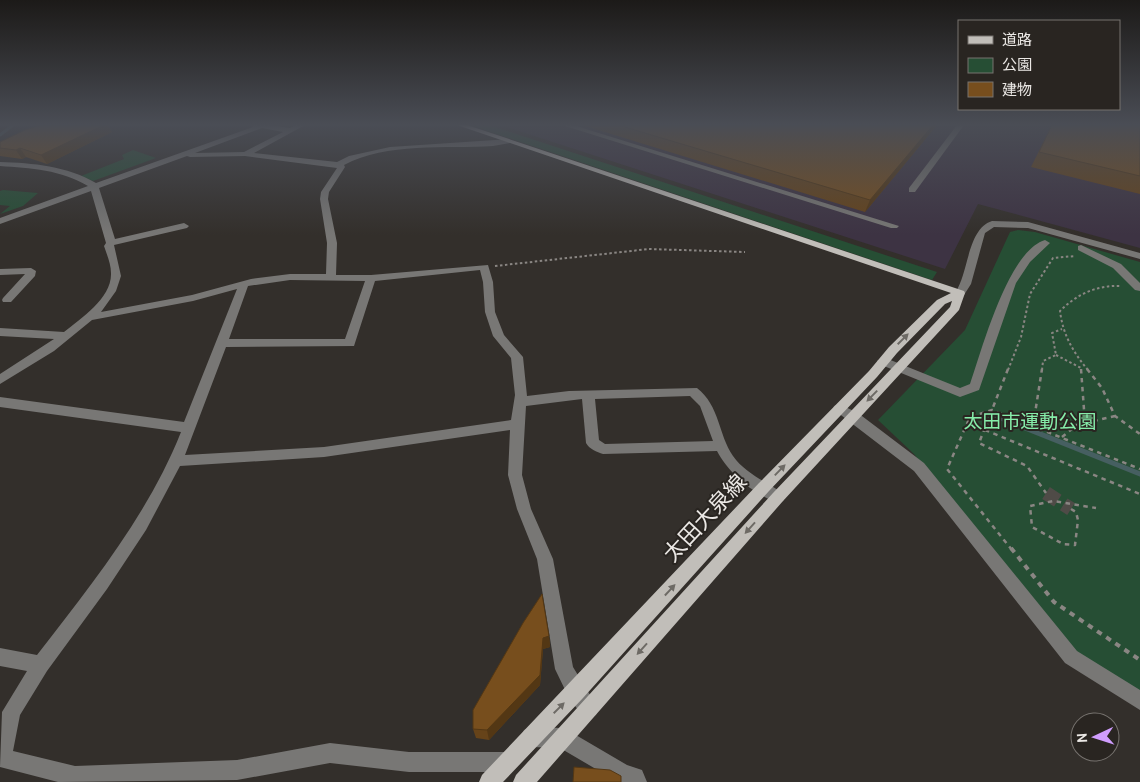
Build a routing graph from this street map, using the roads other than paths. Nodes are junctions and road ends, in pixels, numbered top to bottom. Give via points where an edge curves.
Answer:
1 (161, 161) edge
2 (308, 161) edge
3 (344, 161) edge
4 (568, 161) edge
5 (684, 161) edge
6 (933, 161) edge
7 (0, 164) edge
8 (338, 165) junction
9 (94, 186) junction
10 (912, 190) dead end
11 (0, 221) edge
12 (184, 226) dead end
13 (894, 226) dead end
14 (111, 242) junction
15 (1045, 243) dead end
16 (1082, 253) road end
17 (1140, 256) edge
18 (0, 272) edge
19 (330, 276) junction
20 (371, 278) junction
21 (244, 284) junction
22 (1139, 288) edge
23 (960, 293) junction
24 (7, 300) dead end
25 (91, 317) junction
26 (0, 332) edge
27 (64, 336) junction
28 (223, 343) junction
29 (884, 361) junction
30 (899, 368) junction
31 (0, 380) edge
32 (588, 394) junction
33 (0, 402) edge
34 (520, 402) junction
35 (846, 412) junction
36 (517, 424) junction
37 (189, 428) junction
38 (722, 446) junction
39 (176, 461) junction
40 (764, 487) junction
41 (778, 496) junction
42 (0, 657) edge
43 (41, 665) junction
44 (576, 691) junction
45 (1140, 701) edge
46 (589, 708) junction
47 (531, 737) junction
48 (562, 738) junction
49 (508, 762) junction
50 (170, 777) edge
51 (489, 782) edge
52 (522, 782) edge
53 (636, 782) edge

1 - 9 street
2 - 8 street
3 - 8 street
4 - 23 main road
5 - 13 street
6 - 10 street
7 - 9 street via 30,165 62,172
8 - 19 street via 341,167 324,198 332,243
9 - 11 street
9 - 14 street
12 - 14 street
14 - 25 street via 109,246 116,275 111,292
15 - 30 street via 1026,260 1011,283 975,388 960,393
16 - 22 street via 1117,266
17 - 23 street via 1028,225 992,224 981,232 966,284
18 - 24 street via 32,270
19 - 20 street
19 - 21 street via 290,277
20 - 28 street via 350,343
20 - 34 street via 484,267 490,312 499,336 517,357
21 - 25 street via 193,298
21 - 28 street
29 -> 23 main road, 太田大泉線 via 941,302
23 - 30 main road, 太田大泉線 via 955,308
25 - 27 street
26 - 27 street
27 - 31 street
28 - 37 street
29 - 30 street
29 - 35 main road, 太田大泉線
30 -> 35 main road, 太田大泉線
32 - 34 street
32 - 38 street via 693,391 701,396
32 - 38 street via 593,443 597,447
33 - 37 street
34 - 36 street
40 -> 35 main road, 太田大泉線
35 - 41 main road, 太田大泉線
35 - 45 street via 919,467 1071,657
36 - 39 street via 324,452
36 - 44 street via 515,475 524,509 545,559 564,668
37 - 39 street
38 - 40 street via 734,466
39 - 43 street via 141,525
40 - 41 street
44 -> 40 main road, 太田大泉線
41 -> 46 main road, 太田大泉線
42 - 43 street
43 - 50 street via 11,712 2,758 75,776
44 - 46 street
47 -> 44 main road, 太田大泉線
46 - 48 main road, 太田大泉線
47 - 48 street
47 - 49 main road, 太田大泉線
48 - 52 main road, 太田大泉線
48 - 53 street via 623,774 636,777
49 - 50 street via 409,762 330,754 237,770
49 - 51 main road, 太田大泉線

